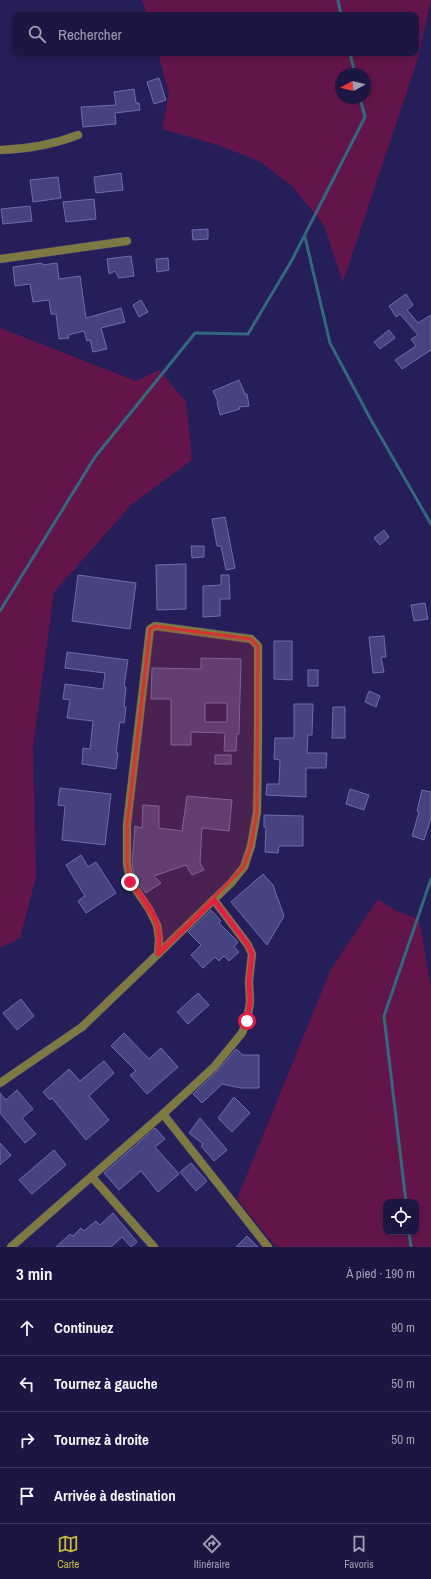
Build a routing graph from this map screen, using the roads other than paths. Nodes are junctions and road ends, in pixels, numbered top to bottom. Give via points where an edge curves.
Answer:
1 (78, 135) dead end
2 (0, 150) edge
3 (127, 241) dead end
4 (0, 259) edge
5 (214, 900) junction
6 (158, 954) junction
7 (0, 1083) edge
8 (163, 1114) junction
9 (92, 1176) junction
10 (11, 1247) edge
11 (154, 1247) edge
12 (268, 1247) edge

1 - 2 street via 39,147
3 - 4 street
5 - 6 street
5 - 6 street via 244,867 257,812 258,646 251,639 155,626 150,629 127,824 127,864 130,882 157,925
5 - 8 street via 252,954 247,1021 242,1033 214,1067
6 - 7 street via 82,1027
8 - 9 street
8 - 12 street
9 - 10 street
9 - 11 street

